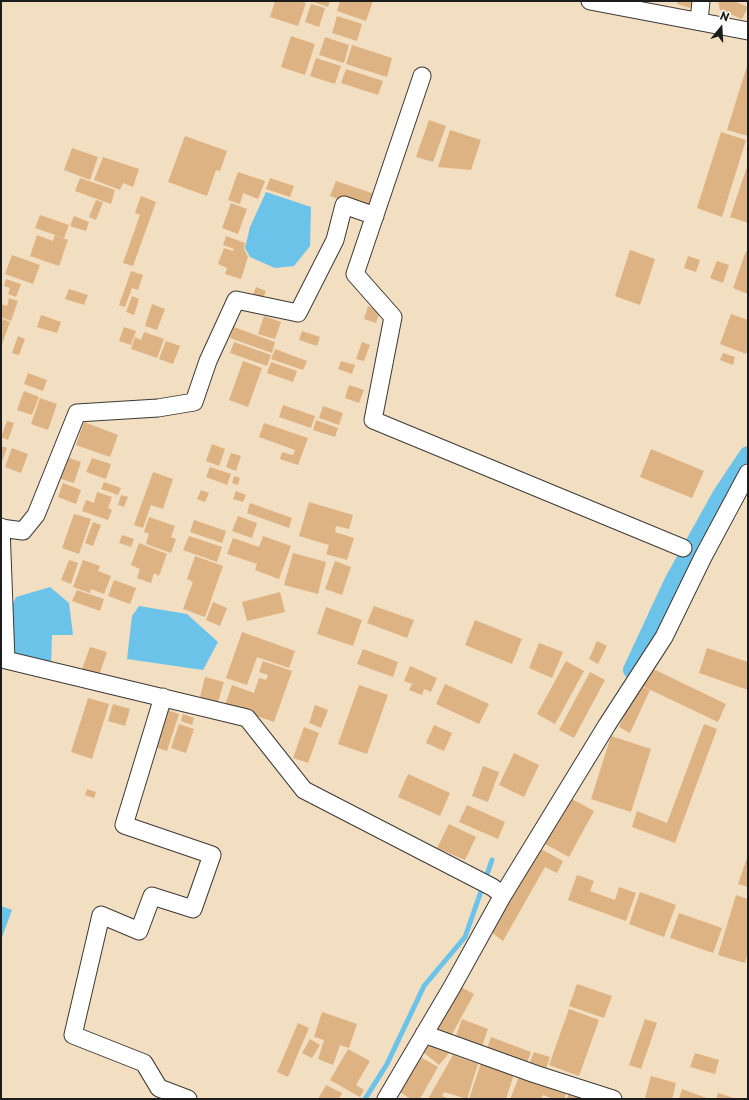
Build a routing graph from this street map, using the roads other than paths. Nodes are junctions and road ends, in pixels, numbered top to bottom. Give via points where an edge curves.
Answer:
1 (590, 1) edge
2 (701, 1) edge
3 (700, 21) junction
4 (748, 31) edge
5 (422, 76) dead end
6 (375, 216) junction
7 (748, 473) edge
8 (1, 527) edge
9 (683, 548) dead end
10 (163, 697) junction
11 (498, 891) junction
12 (424, 1034) junction
13 (188, 1099) edge
14 (386, 1099) edge
15 (613, 1099) edge

1 - 3 street
2 - 3 street
3 - 4 street
5 - 6 street
6 - 8 street via 344,205 335,240 298,313 236,300 208,361 194,402 158,408 77,413 36,515 24,531
6 - 9 street via 355,274 393,317 373,420
7 - 11 street via 664,637
8 - 10 street via 6,660
10 - 11 street via 248,718 304,790
10 - 13 street via 124,825 212,855 193,909 152,896 139,931 101,915 73,1035 144,1063 159,1088
11 - 12 street
12 - 14 street
12 - 15 street

